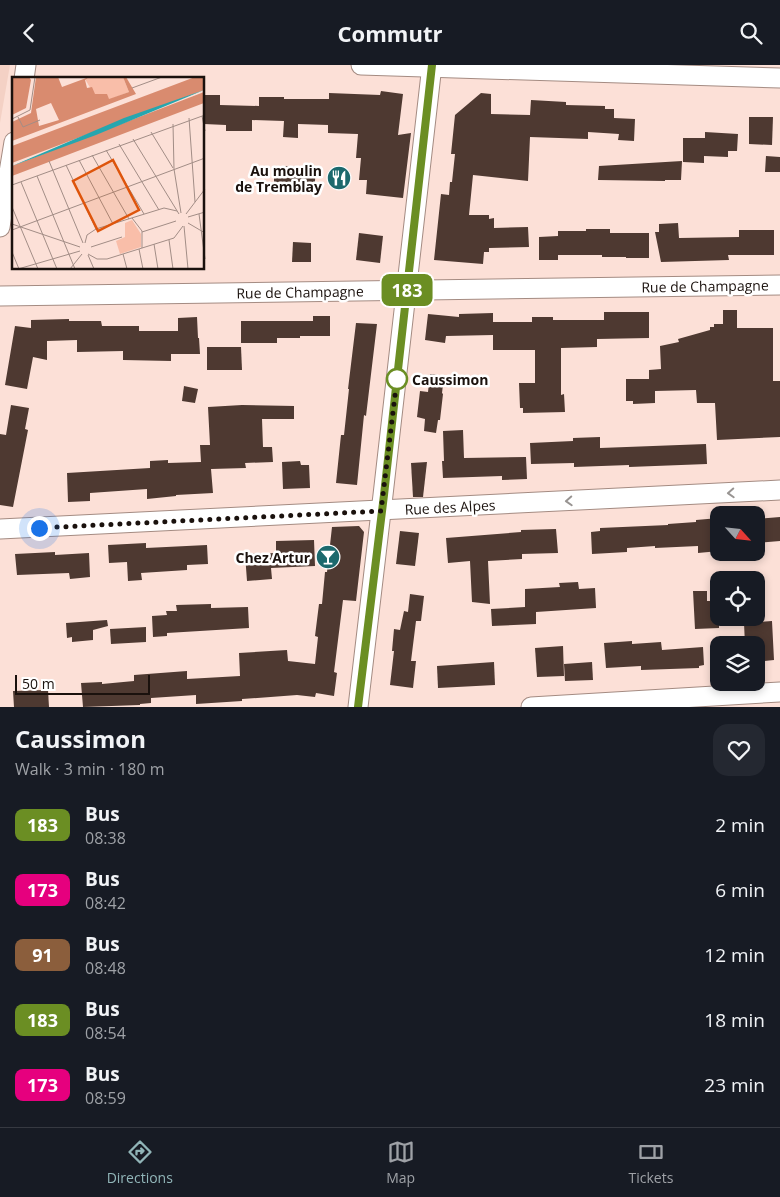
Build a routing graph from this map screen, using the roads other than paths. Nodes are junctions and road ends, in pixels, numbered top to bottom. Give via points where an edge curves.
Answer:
1 (361, 65) edge
2 (432, 66) edge
3 (780, 78) edge
4 (12, 153) edge
5 (0, 227) edge
6 (780, 285) edge
7 (406, 290) junction
8 (0, 295) edge
9 (780, 490) edge
10 (381, 511) junction
11 (0, 529) edge
12 (780, 692) edge
13 (358, 707) edge
14 (532, 707) edge

1 - 2 street
2 - 3 street
2 - 7 street
4 - 5 street
6 - 7 street, Rue de Champagne
7 - 8 street, Rue de Champagne
7 - 10 street
9 -> 10 street, Rue des Alpes
10 - 11 street, Rue des Alpes
10 - 13 street
12 - 14 street

